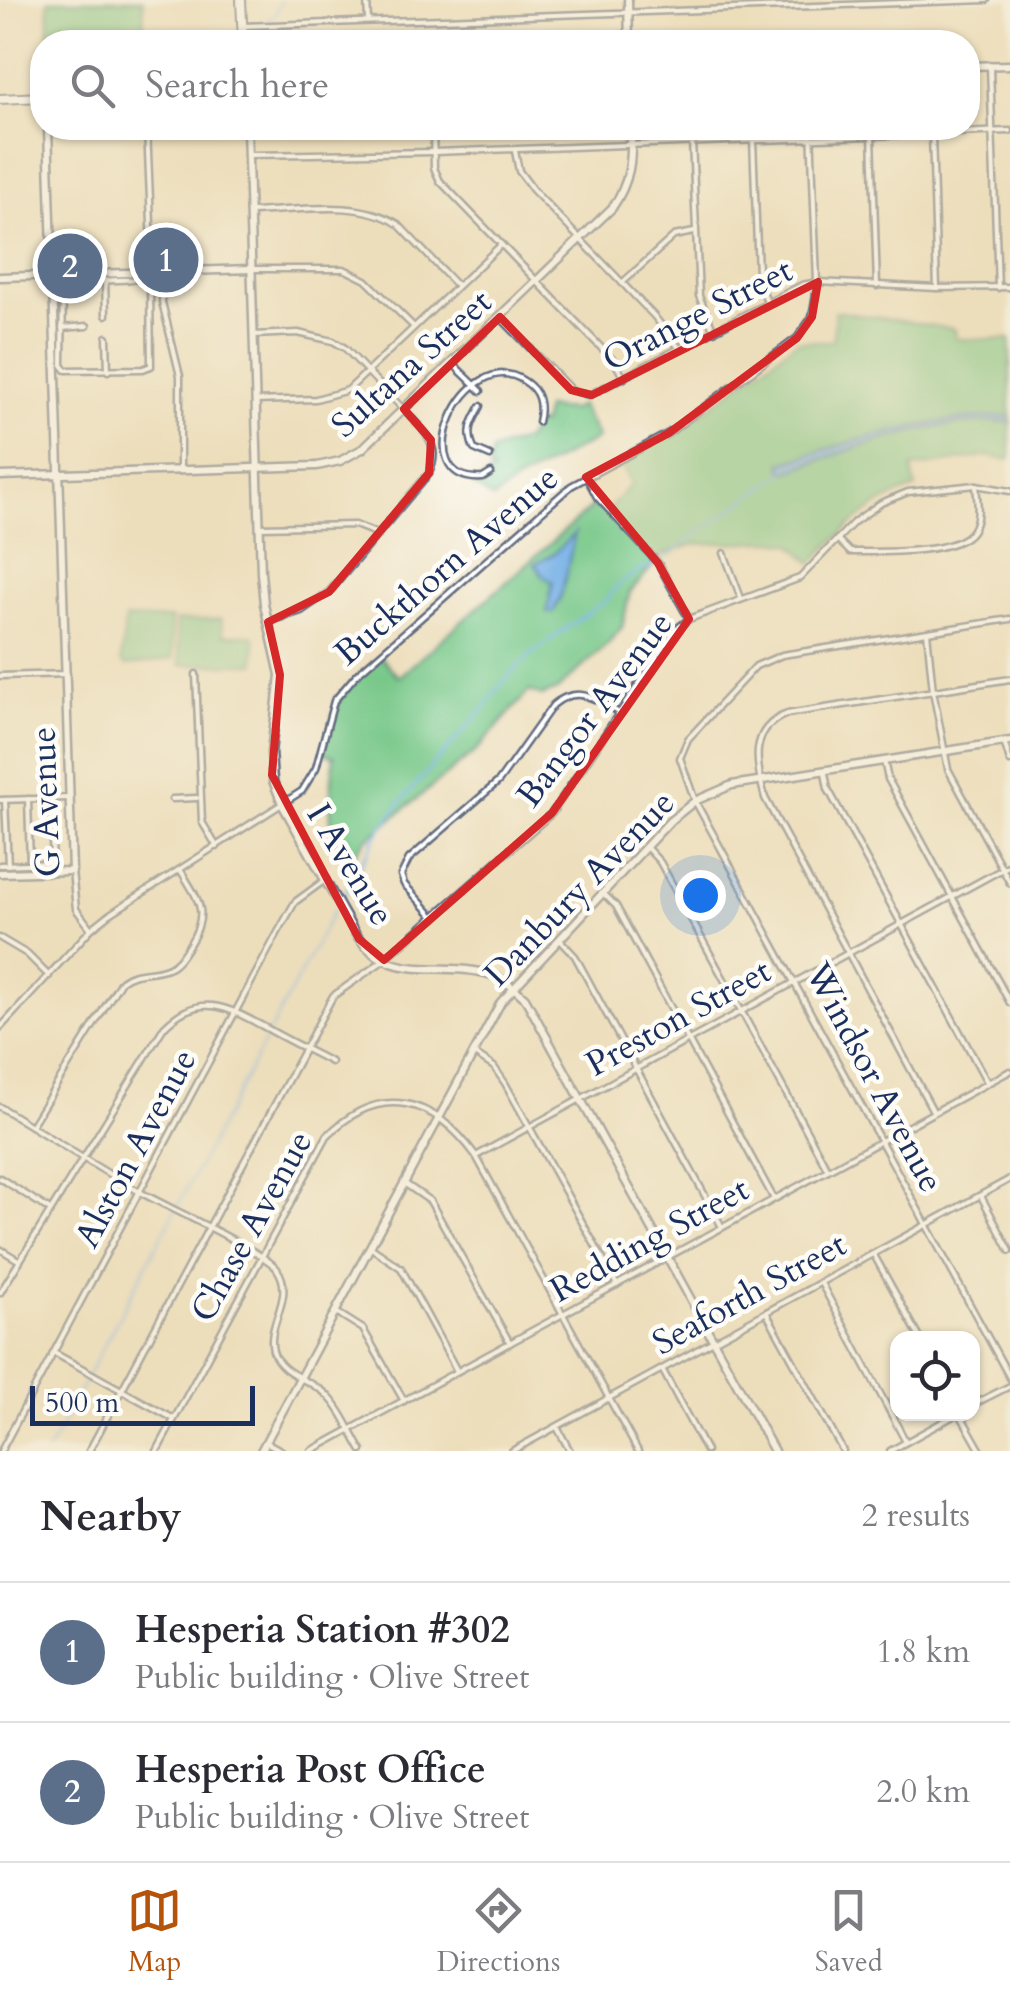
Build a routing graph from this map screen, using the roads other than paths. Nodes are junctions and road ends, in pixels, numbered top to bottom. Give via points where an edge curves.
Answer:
1 (241, 0) edge
2 (366, 0) edge
3 (628, 0) edge
4 (987, 0) edge
5 (950, 1) edge
6 (628, 12) junction
7 (368, 20) junction
8 (242, 26) junction
9 (242, 30) edge
10 (629, 30) edge
11 (1010, 65) edge
12 (980, 66) edge
13 (990, 66) junction
14 (30, 98) edge
15 (0, 99) edge
16 (992, 131) junction
17 (1010, 131) edge
18 (980, 132) edge
19 (48, 140) edge
20 (148, 140) edge
21 (247, 140) edge
22 (434, 140) edge
23 (632, 140) edge
24 (753, 140) joint
25 (812, 140) edge
26 (872, 140) edge
27 (932, 140) edge
28 (692, 142) junction
29 (632, 144) junction
30 (514, 149) junction
31 (434, 152) junction
32 (248, 156) junction
33 (250, 212) junction
34 (695, 232) junction
35 (580, 240) junction
36 (502, 244) junction
37 (251, 269) junction
38 (153, 272) junction
39 (163, 272) junction
40 (53, 275) junction
41 (0, 277) edge
42 (105, 277) junction
43 (536, 282) junction
44 (818, 282) junction
45 (622, 283) junction
46 (458, 286) junction
47 (876, 286) junction
48 (1010, 287) edge
49 (937, 288) junction
50 (998, 288) junction
51 (767, 302) junction
52 (106, 315) dead end
53 (500, 317) junction
54 (87, 326) dead end
55 (58, 328) junction
56 (414, 328) junction
57 (714, 331) junction
58 (253, 335) junction
59 (107, 336) dead end
60 (680, 348) junction
61 (452, 362) junction
62 (108, 370) junction
63 (368, 372) junction
64 (624, 378) junction
65 (475, 385) junction
66 (481, 391) dead end
67 (255, 401) junction
68 (481, 406) dead end
69 (404, 408) junction
70 (538, 422) dead end
71 (490, 456) dead end
72 (258, 467) junction
73 (180, 470) junction
74 (491, 473) dead end
75 (60, 474) junction
76 (0, 476) edge
77 (586, 477) junction
78 (976, 484) junction
79 (1010, 491) edge
80 (260, 528) junction
81 (378, 534) junction
82 (837, 539) junction
83 (724, 552) dead end
84 (741, 598) junction
85 (689, 619) junction
86 (1010, 619) edge
87 (268, 622) junction
88 (927, 632) junction
89 (66, 674) junction
90 (196, 674) dead end
91 (0, 676) edge
92 (1010, 679) edge
93 (934, 691) junction
94 (619, 713) junction
95 (1007, 741) edge
96 (944, 751) junction
97 (884, 760) junction
98 (1010, 762) edge
99 (824, 770) junction
100 (760, 780) junction
101 (50, 798) junction
102 (70, 798) junction
103 (172, 798) dead end
104 (199, 798) junction
105 (28, 799) junction
106 (3, 800) edge
107 (696, 801) junction
108 (283, 806) junction
109 (646, 847) junction
110 (218, 848) junction
111 (30, 864) junction
112 (0, 865) edge
113 (8, 865) junction
114 (1010, 865) edge
115 (1002, 869) junction
116 (180, 870) junction
117 (72, 871) junction
118 (0, 873) edge
119 (325, 880) junction
120 (1010, 884) edge
121 (602, 893) junction
122 (952, 895) junction
123 (434, 918) junction
124 (900, 924) junction
125 (91, 929) junction
126 (0, 938) edge
127 (559, 940) junction
128 (846, 953) junction
129 (384, 960) junction
130 (49, 976) junction
131 (795, 982) junction
132 (514, 988) junction
133 (1010, 1003) edge
134 (741, 1011) junction
135 (236, 1012) junction
136 (1, 1025) edge
137 (688, 1040) junction
138 (304, 1049) junction
139 (473, 1053) junction
140 (330, 1062) dead end
141 (636, 1070) junction
142 (1010, 1070) edge
143 (987, 1082) junction
144 (581, 1098) junction
145 (0, 1107) edge
146 (934, 1112) junction
147 (438, 1119) junction
148 (31, 1126) junction
149 (528, 1126) junction
150 (882, 1141) junction
151 (476, 1156) junction
152 (82, 1159) junction
153 (828, 1170) junction
154 (0, 1178) edge
155 (1010, 1180) edge
156 (403, 1182) junction
157 (139, 1192) junction
158 (981, 1196) junction
159 (774, 1200) junction
160 (50, 1210) junction
161 (927, 1225) junction
162 (722, 1227) junction
163 (208, 1229) junction
164 (370, 1247) junction
165 (0, 1249) edge
166 (1010, 1251) edge
167 (873, 1253) junction
168 (261, 1256) junction
169 (668, 1257) junction
170 (20, 1261) junction
171 (820, 1282) junction
172 (617, 1285) junction
173 (0, 1293) edge
174 (336, 1312) junction
175 (766, 1312) junction
176 (563, 1315) junction
177 (916, 1331) edge
178 (714, 1340) junction
179 (510, 1343) junction
180 (54, 1353) junction
181 (662, 1369) junction
182 (457, 1371) junction
183 (300, 1376) junction
184 (1010, 1378) edge
185 (1010, 1386) edge
186 (122, 1390) junction
187 (609, 1399) junction
188 (404, 1401) junction
189 (980, 1401) edge
190 (174, 1419) junction
191 (946, 1421) edge
192 (963, 1421) edge
193 (556, 1427) junction
194 (350, 1431) junction
195 (266, 1442) junction
196 (906, 1442) junction
197 (2, 1451) edge
198 (89, 1451) edge
199 (157, 1451) edge
200 (260, 1451) edge
201 (282, 1451) edge
202 (311, 1451) edge
203 (362, 1451) edge
204 (512, 1451) edge
205 (570, 1451) edge
206 (638, 1451) edge
207 (706, 1451) edge
208 (774, 1451) edge
209 (844, 1451) edge
210 (890, 1451) edge
211 (980, 1451) edge

1 - 8 main road
2 - 7 street
3 - 6 street
4 - 5 street
5 - 6 street
6 - 7 street
6 - 10 street
7 - 8 street
8 - 9 main road
11 - 13 street
12 - 13 street
13 - 16 street
14 - 15 main road
16 - 17 street
16 - 18 street
16 - 50 street
19 - 40 street, G Avenue
20 - 38 street
21 - 32 street, I Avenue
22 - 31 street
23 - 29 street, Sultana Street
24 - 28 street
24 - 51 street via 758,274
25 - 44 street, Buckthorn Avenue
26 - 47 street
27 - 49 street
28 - 29 street
28 - 34 street
29 - 30 street
29 - 35 street, Sultana Street via 622,194
30 - 31 street
30 - 35 street via 519,171
31 - 32 street
31 - 36 street via 440,180
32 - 33 street, I Avenue
33 - 37 street, I Avenue
33 - 46 street via 368,210 398,224
34 - 45 street via 674,236
34 - 57 street via 699,296
35 - 43 street, Sultana Street
35 - 45 street
36 - 43 street
36 - 46 street
37 - 39 street
37 - 56 street via 328,266 354,272
37 - 58 street, I Avenue
38 - 39 street
38 - 42 street
39 - 73 street via 162,302 180,376
40 - 41 street
40 - 42 street
40 - 55 street, G Avenue
42 - 52 street
42 - 55 street via 63,285
42 - 62 street via 142,279 150,287 152,363 144,370
43 - 53 street, Sultana Street
43 - 64 street
44 - 47 street, Orange Street
44 - 51 street, Orange Street
44 - 77 street, Buckthorn Avenue via 812,318 797,338 669,432
45 - 60 street
46 - 56 street
47 - 49 street, Orange Street
48 - 50 street, Orange Street
49 - 50 street, Orange Street
51 - 57 street, Orange Street
53 - 61 street, Sultana Street
53 - 64 street, Orange Street via 577,394 594,394
54 - 55 street
55 - 62 street via 66,370
55 - 75 street, G Avenue
56 - 63 street
57 - 60 street, Orange Street
58 - 63 street via 320,336 346,348
58 - 67 street, I Avenue
59 - 62 street
60 - 64 street, Orange Street
61 - 65 street
61 - 69 street, Sultana Street
63 - 67 street via 332,397
63 - 69 street
65 - 66 street
65 - 70 street via 484,376 511,373 536,392
65 - 74 street via 442,444 448,463 466,476
67 - 72 street, I Avenue
68 - 71 street via 470,438 474,449
69 - 72 street, Sultana Street via 340,461
69 - 81 street via 431,440 434,463
72 - 73 street, Sultana Street
72 - 80 street, I Avenue
73 - 75 street, Sultana Street
75 - 76 street, Sultana Street
75 - 89 street, G Avenue
77 - 85 street via 658,564
77 - 108 street, Buckthorn Avenue via 344,688 331,709 312,777
78 - 79 street, Bangor Avenue
78 - 82 street, Bangor Avenue via 880,503
78 - 82 street via 974,530 962,541 850,552
80 - 81 street via 355,525
80 - 87 street, I Avenue
81 - 87 street via 318,601
82 - 84 street, Bangor Avenue via 800,578
83 - 84 street
84 - 85 street, Bangor Avenue
85 - 94 street, Bangor Avenue via 664,644
86 - 88 street, Windsor Avenue
87 - 108 street, I Avenue via 280,675 271,769
88 - 93 street
88 - 107 street, Windsor Avenue via 782,654 756,666 688,739 680,758
89 - 91 street
89 - 102 street, G Avenue
90 - 104 street
92 - 93 street
93 - 96 street
93 - 100 street via 777,718 756,750
94 - 123 street, Bangor Avenue via 552,813
94 - 123 street via 582,693 564,696 499,781 409,860 404,884
95 - 96 street, Danbury Avenue
95 - 98 street
96 - 97 street, Danbury Avenue
96 - 115 street
97 - 99 street, Danbury Avenue
97 - 122 street via 888,780
99 - 100 street, Danbury Avenue
99 - 124 street
100 - 107 street, Danbury Avenue
100 - 128 street
101 - 102 street
101 - 105 street
101 - 111 street via 53,863
102 - 117 street, G Avenue
103 - 104 street
104 - 110 street via 202,822
105 - 106 street
105 - 111 street
106 - 113 street
107 - 109 street, Danbury Avenue
107 - 131 street, Windsor Avenue
108 - 110 street, Buckthorn Avenue
108 - 119 street, I Avenue
109 - 121 street, Danbury Avenue
109 - 134 street
110 - 116 street, Buckthorn Avenue
111 - 113 street
112 - 113 street
114 - 115 street, Preston Street
115 - 120 street
115 - 122 street, Preston Street
116 - 125 street, Buckthorn Avenue
116 - 148 street via 199,900 197,933 170,968 121,981
117 - 118 street
117 - 125 street, G Avenue via 76,909
119 - 129 street, I Avenue via 359,939
119 - 135 street, Alston Avenue via 295,902
121 - 127 street, Danbury Avenue
121 - 137 street via 616,906
122 - 124 street, Preston Street
122 - 133 street
123 - 129 street, Bangor Avenue
124 - 128 street, Preston Street
124 - 143 street
125 - 130 street, Buckthorn Avenue
126 - 130 street
127 - 132 street, Danbury Avenue
127 - 141 street via 575,956
128 - 131 street, Preston Street
128 - 146 street
129 - 132 street, I Avenue via 417,970 482,972
129 - 138 street, Bangor Avenue via 334,996
130 - 136 street, Buckthorn Avenue
131 - 134 street, Preston Street
131 - 150 street, Windsor Avenue
132 - 139 street, Danbury Avenue
132 - 144 street via 536,1014
134 - 137 street, Preston Street
134 - 153 street
135 - 138 street
135 - 152 street via 201,1005 175,1016
135 - 157 street, Alston Avenue
137 - 141 street, Preston Street
137 - 159 street
138 - 140 street
138 - 163 street, Bangor Avenue
139 - 147 street, Danbury Avenue
139 - 149 street via 494,1067
141 - 144 street, Preston Street
141 - 162 street
142 - 143 street, Redding Street
143 - 146 street, Redding Street
144 - 149 street, Preston Street
144 - 169 street
145 - 148 street
146 - 150 street, Redding Street
147 - 151 street via 460,1133
147 - 156 street, Danbury Avenue
147 - 168 street, Chase Avenue via 409,1105 378,1102 342,1120
148 - 152 street
149 - 151 street, Preston Street
149 - 172 street
150 - 153 street, Redding Street
150 - 161 street, Windsor Avenue
151 - 176 street
152 - 157 street
152 - 160 street
153 - 159 street, Redding Street
154 - 160 street
155 - 158 street, Seaforth Street
156 - 164 street, Danbury Avenue
156 - 179 street via 430,1201
157 - 163 street
157 - 180 street, Alston Avenue
158 - 161 street, Seaforth Street
158 - 166 street
159 - 162 street, Redding Street
160 - 170 street
161 - 167 street, Seaforth Street
161 - 184 street, Windsor Avenue
162 - 169 street, Redding Street
163 - 168 street
163 - 186 street, Bangor Avenue
164 - 174 street, Danbury Avenue
164 - 182 street via 401,1268
165 - 170 street
167 - 171 street, Seaforth Street
167 - 177 street
168 - 183 street via 283,1284 273,1351
168 - 190 street, Chase Avenue
169 - 172 street, Redding Street
169 - 178 street
170 - 173 street
171 - 175 street, Seaforth Street
171 - 196 street
172 - 176 street, Redding Street
174 - 183 street, Danbury Avenue
174 - 188 street via 363,1329
175 - 178 street, Seaforth Street
175 - 209 street
176 - 179 street, Redding Street
176 - 187 street
178 - 181 street, Seaforth Street
178 - 208 street
179 - 182 street, Redding Street
180 - 186 street
180 - 197 street, Alston Avenue
181 - 187 street, Seaforth Street
181 - 207 street
182 - 188 street, Redding Street
183 - 194 street via 338,1406
183 - 195 street, Danbury Avenue
185 - 189 street
186 - 190 street
186 - 198 street, Bangor Avenue
187 - 193 street, Seaforth Street
187 - 206 street
188 - 194 street, Redding Street
190 - 199 street, Chase Avenue
191 - 196 street
192 - 211 street
193 - 204 street, Seaforth Street
193 - 205 street
194 - 202 street, Redding Street
194 - 203 street
195 - 200 street, Danbury Avenue
195 - 201 street
196 - 210 street

